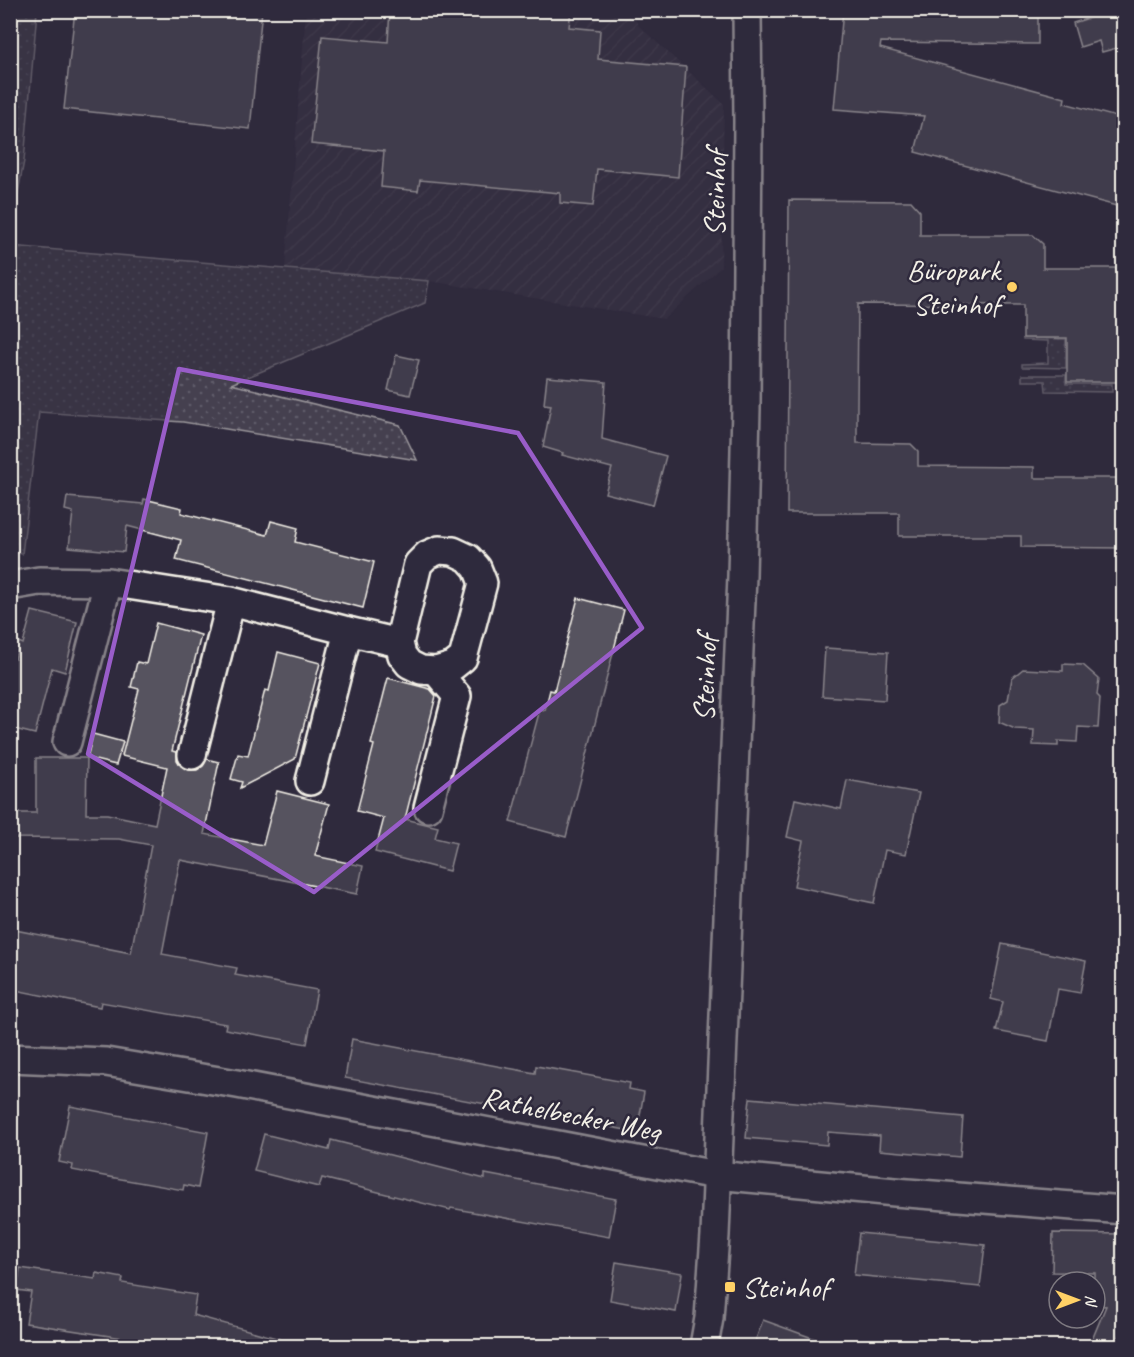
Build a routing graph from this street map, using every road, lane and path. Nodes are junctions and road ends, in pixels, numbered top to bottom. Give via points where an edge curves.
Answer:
1 (747, 10) edge
2 (108, 582) junction
3 (10, 586) edge
4 (231, 601) junction
5 (348, 631) junction
6 (399, 643) junction
7 (436, 671) junction
8 (67, 742) dead end
9 (192, 755) dead end
10 (310, 781) dead end
11 (428, 808) dead end
12 (10, 1058) edge
13 (716, 1175) junction
14 (1124, 1210) edge
15 (704, 1347) edge

1 - 13 street, Steinhof via 742,565
2 - 3 street via 39,581
2 - 4 street
2 - 8 street
4 - 5 street
4 - 9 street
5 - 6 street
5 - 10 street
6 - 7 street via 409,664
6 - 7 street via 418,564 439,550 453,550 468,558 477,567 483,583 469,638 463,658
7 - 11 street via 457,696
12 - 13 street, Rathelbecker Weg via 106,1062
13 - 14 street, Rathelbecker Weg
13 - 15 street, Steinhof via 710,1318

